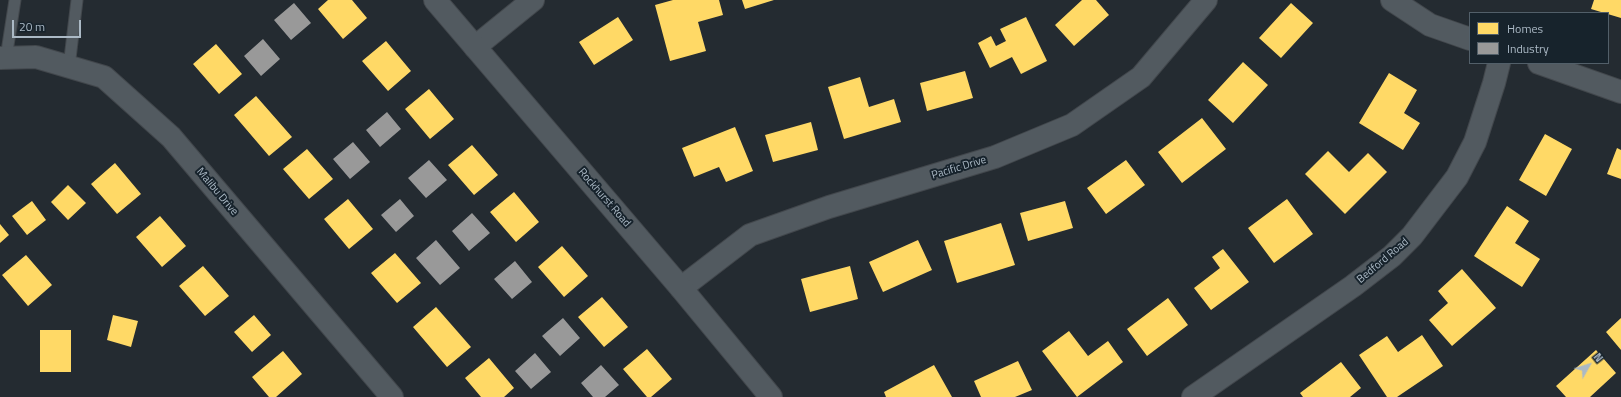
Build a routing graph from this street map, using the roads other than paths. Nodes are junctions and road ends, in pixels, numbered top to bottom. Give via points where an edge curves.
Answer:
1 (15, 0) edge
2 (77, 0) edge
3 (435, 0) edge
4 (533, 0) edge
5 (1206, 0) edge
6 (1392, 0) edge
7 (1469, 39) edge
8 (475, 47) junction
9 (3, 58) edge
10 (1499, 64) edge
11 (1541, 64) edge
12 (69, 66) junction
13 (1621, 92) edge
14 (682, 288) junction
15 (380, 393) edge
16 (771, 397) edge
17 (1193, 397) edge

1 - 9 lane
2 - 12 lane
3 - 8 street, Rockhurst Road
4 - 8 street
5 - 14 street, Pacific Drive via 1141,77 1072,125 995,157 829,207 750,235
6 - 7 street via 1430,25
8 - 14 street, Rockhurst Road
9 - 12 street, Malibu Drive via 36,57
10 - 17 street, Bedford Road via 1475,142 1457,177 1412,236 1392,256 1353,286
11 - 13 street
12 - 15 street, Malibu Drive via 104,77 171,137
14 - 16 street, Rockhurst Road

